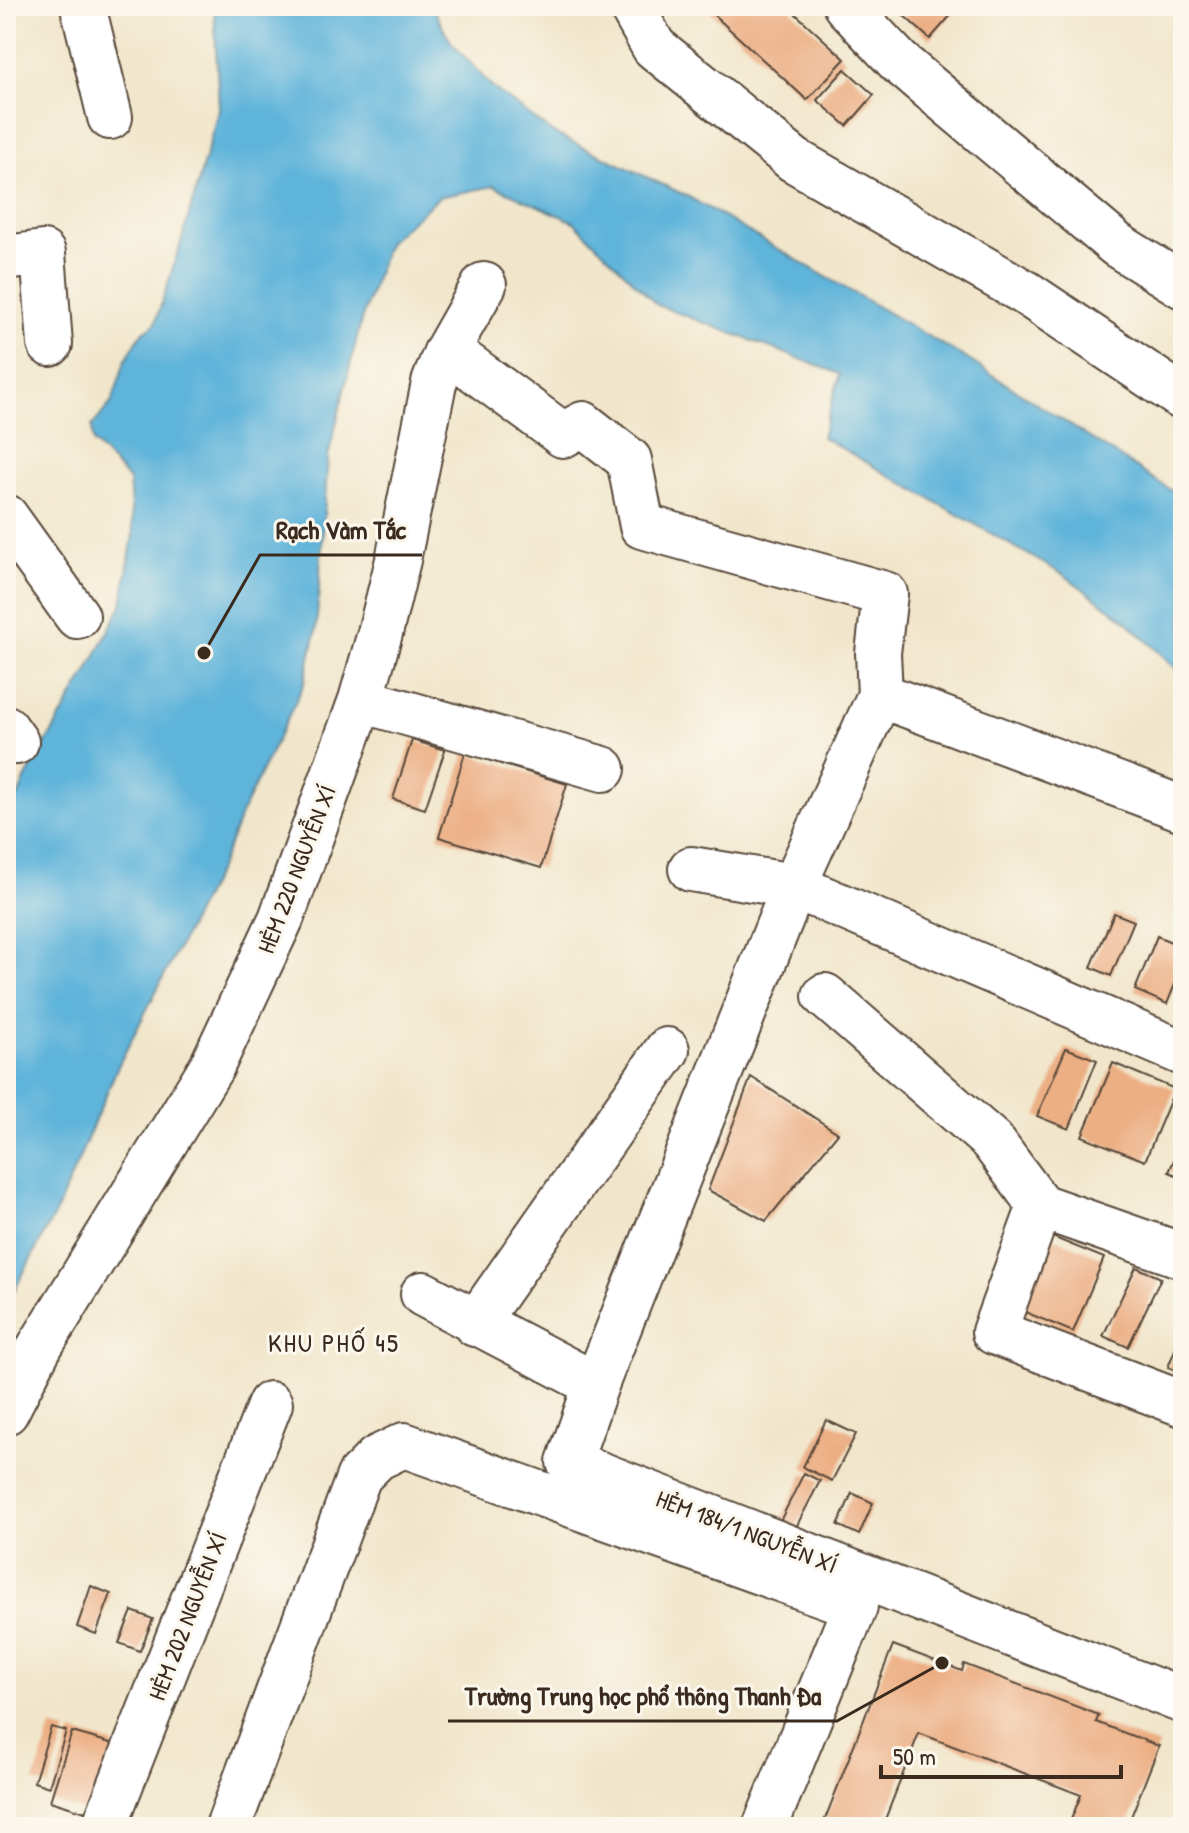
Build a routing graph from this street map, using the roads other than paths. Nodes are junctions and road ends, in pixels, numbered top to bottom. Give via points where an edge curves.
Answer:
1 (83, 6) edge
2 (631, 6) edge
3 (846, 6) edge
4 (110, 117) dead end
5 (6, 258) edge
6 (484, 285) dead end
7 (1183, 286) edge
8 (50, 344) dead end
9 (446, 352) junction
10 (1183, 398) edge
11 (6, 517) edge
12 (77, 616) dead end
13 (880, 695) junction
14 (361, 700) junction
15 (603, 769) dead end
16 (1183, 809) edge
17 (691, 869) dead end
18 (794, 886) junction
19 (825, 996) dead end
20 (667, 1050) dead end
21 (1183, 1053) edge
22 (1040, 1206) junction
23 (1183, 1256) edge
24 (423, 1294) dead end
25 (475, 1324) junction
26 (596, 1385) junction
27 (270, 1404) dead end
28 (1183, 1404) edge
29 (6, 1412) edge
30 (1183, 1701) edge
31 (104, 1827) edge
32 (228, 1827) edge
33 (765, 1827) edge

1 - 4 street
2 - 10 street via 654,47 794,160 1026,293
3 - 7 street via 899,62 1117,245
5 - 8 street via 43,253
6 - 9 street, HẺM 220 NGUYỄN XÍ
9 - 13 street via 563,435 583,424 629,460 642,526 885,594 878,653
9 - 14 street, HẺM 220 NGUYỄN XÍ via 434,383 398,560
11 - 12 street
13 - 16 street
13 - 18 street
14 - 15 street
14 - 29 street, HẺM 220 NGUYỄN XÍ via 281,919 212,1066 40,1346
17 - 18 street
18 - 21 street
18 - 26 street
19 - 22 street via 992,1141
20 - 25 street
22 - 23 street
22 - 28 street via 994,1332
24 - 25 street
25 - 26 street
26 - 30 street, HẺM 184/1 NGUYỄN XÍ via 569,1462
27 - 31 street, HẺM 202 NGUYỄN XÍ
32 - 33 street via 359,1476 377,1458 404,1445 855,1606

